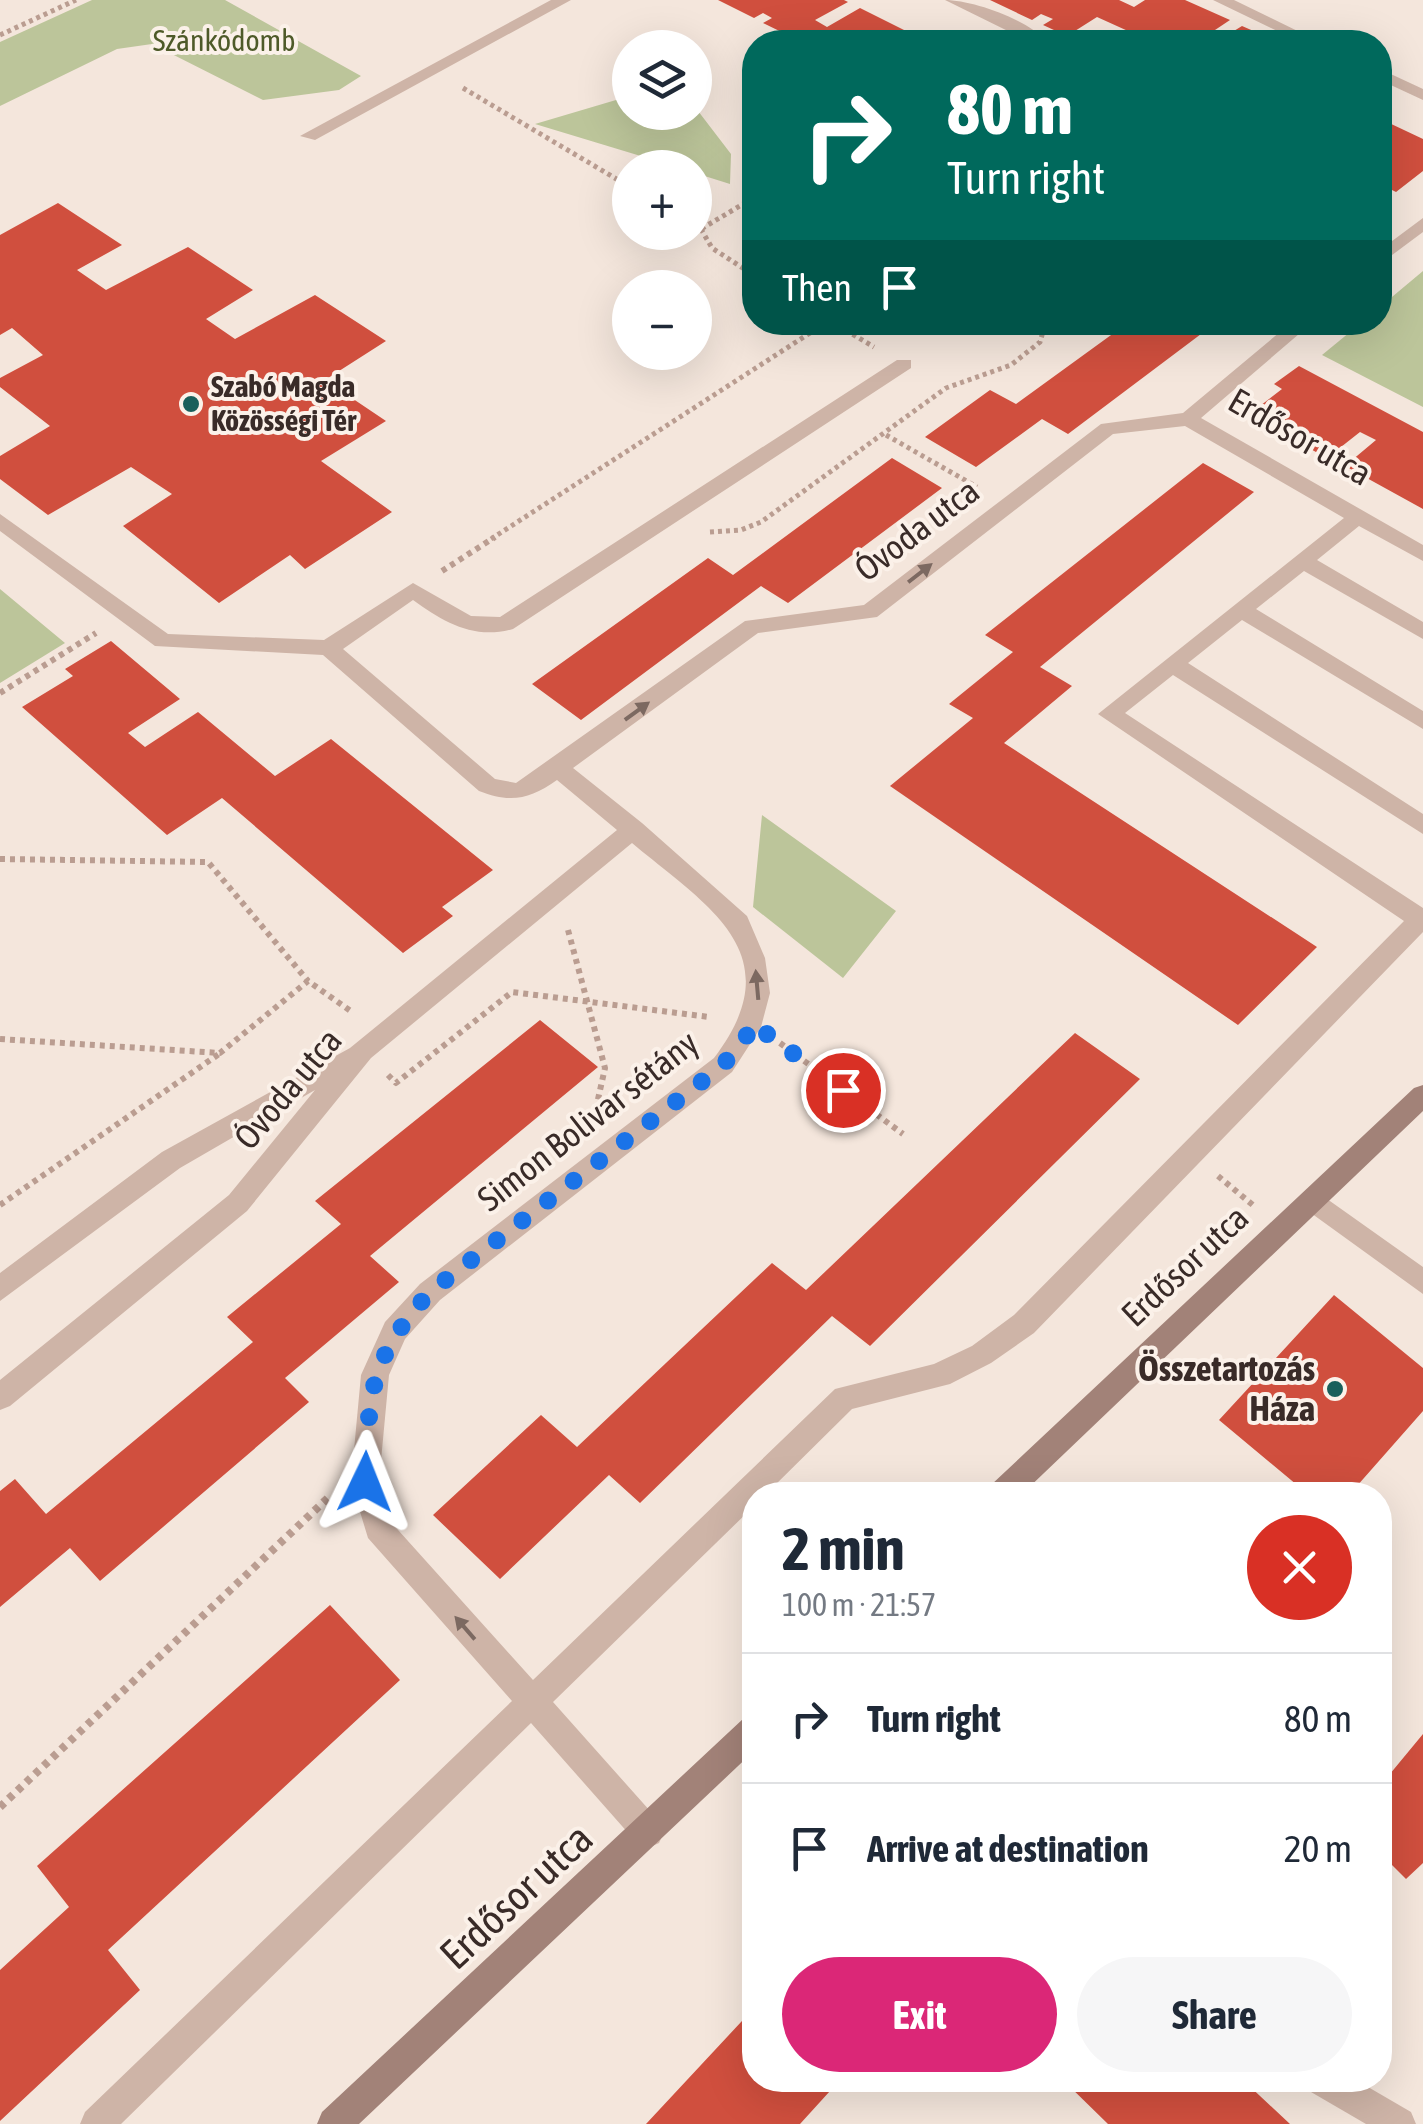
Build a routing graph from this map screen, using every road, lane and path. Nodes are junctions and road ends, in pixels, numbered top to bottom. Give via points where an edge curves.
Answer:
1 (76, 0) edge
2 (563, 0) edge
3 (953, 0) edge
4 (1221, 0) edge
5 (1021, 30) edge
6 (1286, 30) edge
7 (0, 35) edge
8 (432, 69) junction
9 (1392, 80) edge
10 (1423, 94) edge
11 (309, 136) dead end
12 (612, 176) edge
13 (742, 204) edge
14 (712, 220) edge
15 (1423, 223) edge
16 (1392, 247) edge
17 (712, 248) edge
18 (742, 268) edge
19 (807, 335) edge
20 (1042, 335) edge
21 (1288, 335) edge
22 (904, 364) dead end
23 (1188, 419) junction
24 (886, 435) junction
25 (1008, 506) junction
26 (1358, 517) junction
27 (0, 521) edge
28 (649, 530) junction
29 (1423, 554) edge
30 (1302, 560) junction
31 (413, 590) junction
32 (1241, 609) junction
33 (126, 614) junction
34 (1423, 632) edge
35 (328, 648) junction
36 (1173, 664) junction
37 (0, 693) edge
38 (1423, 722) edge
39 (558, 768) junction
40 (1423, 824) edge
41 (634, 829) junction
42 (0, 859) edge
43 (558, 892) junction
44 (1421, 919) edge
45 (308, 981) junction
46 (587, 1002) junction
47 (752, 1023) junction
48 (384, 1034) junction
49 (0, 1039) edge
50 (362, 1051) junction
51 (220, 1053) junction
52 (1423, 1095) edge
53 (904, 1134) dead end
54 (1191, 1154) junction
55 (580, 1176) junction
56 (1313, 1200) junction
57 (0, 1206) edge
58 (1282, 1229) junction
59 (1423, 1282) edge
60 (0, 1289) edge
61 (0, 1397) edge
62 (366, 1462) junction
63 (758, 1482) edge
64 (1015, 1482) edge
65 (742, 1497) edge
66 (530, 1701) junction
67 (742, 1742) edge
68 (0, 1807) edge
69 (648, 1832) junction
70 (1344, 2092) edge
71 (97, 2124) edge
72 (334, 2124) edge
73 (1399, 2124) edge

1 - 7 path
2 - 8 street
3 - 5 street
4 - 6 street
8 - 11 street
8 - 12 path
9 - 10 street
13 - 14 path
15 - 16 street
17 - 18 path
19 - 31 path
20 - 24 path via 1011,365 946,388
21 - 23 street
22 - 28 street
23 - 25 street, Óvoda utca via 1108,428
23 - 26 street, Erdősor utca
24 - 25 path
24 - 28 path via 751,526
39 -> 25 street, Óvoda utca via 753,626 870,612
26 - 29 street, Erdősor utca
26 - 30 street
27 - 33 street
28 - 31 street via 505,624 462,623
30 - 32 street
30 - 34 street
31 - 35 street
32 - 36 street
32 - 38 street
33 - 35 street via 163,641
33 - 37 path
35 - 39 street via 487,785 519,791
36 - 40 street
36 - 44 street via 1110,714
39 - 41 street, Simon Bolivar sétány
41 - 43 street, Óvoda utca
47 -> 41 street, Simon Bolivar sétány via 760,995 752,949 736,916
42 - 45 path via 208,862
43 - 46 path
43 - 48 street, Óvoda utca
44 - 54 street
45 - 48 path
45 - 51 path
46 - 47 path
46 - 50 path via 512,992 396,1083
46 - 55 path via 605,1068
47 - 53 path
47 - 55 street, Simon Bolivar sétány via 723,1065
48 - 50 street, Óvoda utca
49 - 51 path
50 - 60 street via 171,1160
50 - 61 street, Óvoda utca via 238,1204
51 - 57 path
52 - 56 street, Erdősor utca
54 - 58 path
54 - 63 street via 990,1351 958,1370 845,1398
55 - 62 street, Simon Bolivar sétány via 430,1292 395,1331 375,1374
56 - 58 street, Erdősor utca
56 - 59 street
58 - 64 street, Erdősor utca
66 -> 62 street, Simon Bolivar sétány via 378,1528
62 - 68 path
65 - 66 street
66 - 69 street, Simon Bolivar sétány
66 - 71 street
67 - 69 street, Erdősor utca
69 - 72 street, Erdősor utca
70 - 73 street

